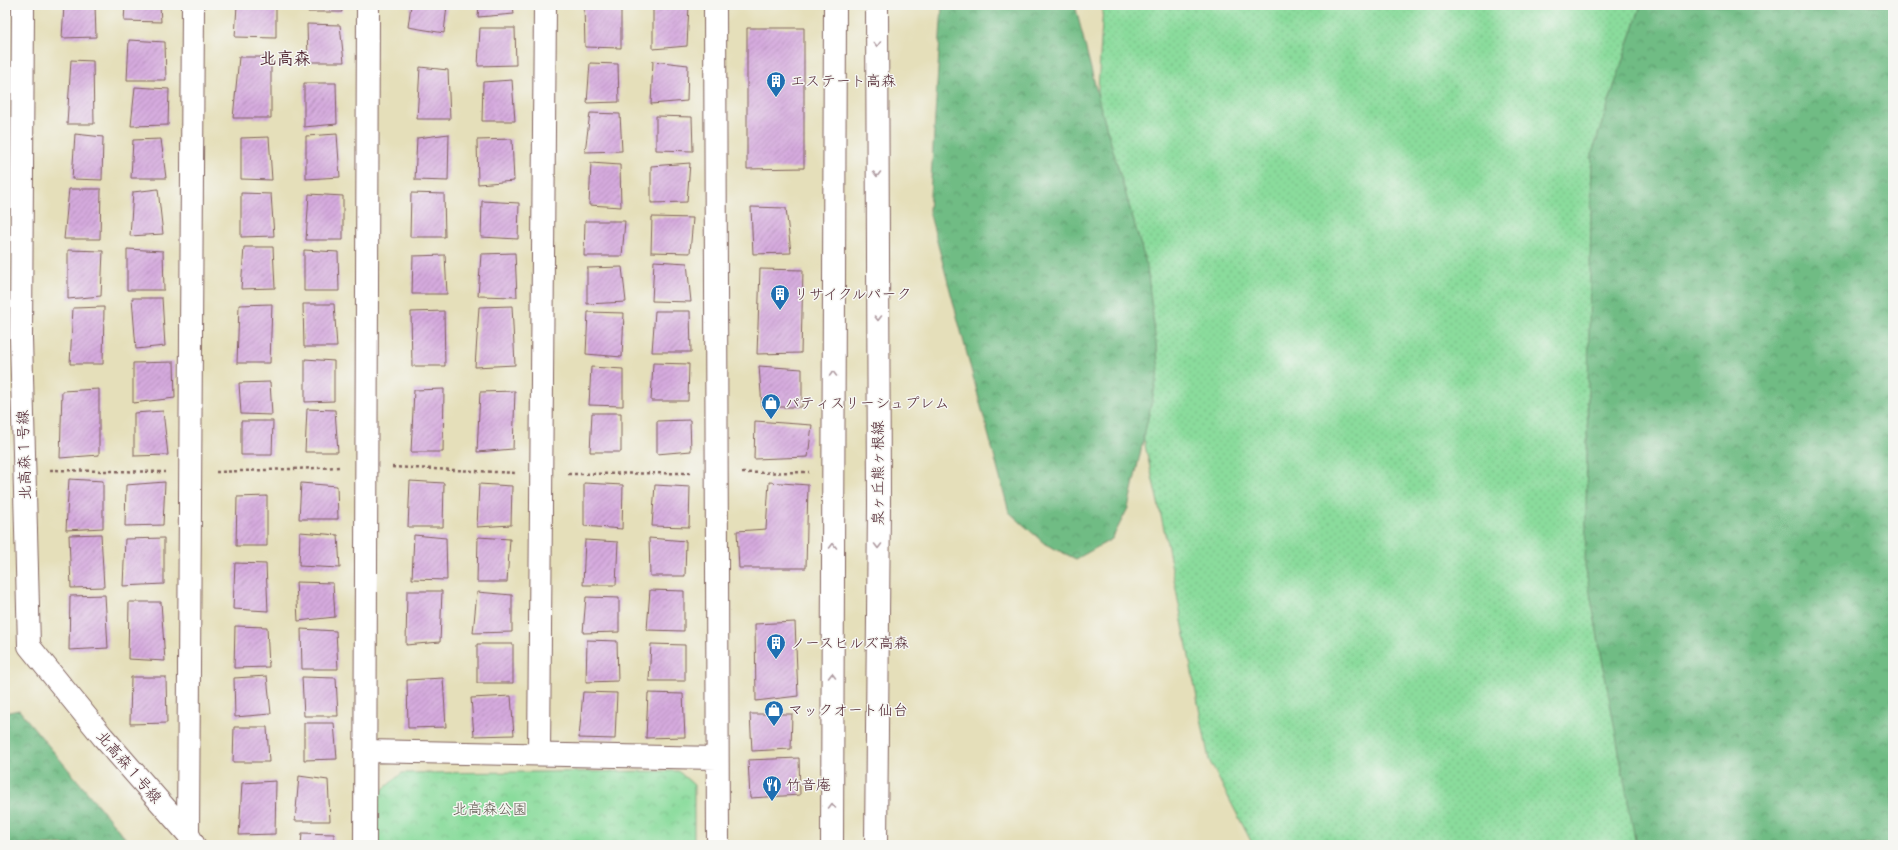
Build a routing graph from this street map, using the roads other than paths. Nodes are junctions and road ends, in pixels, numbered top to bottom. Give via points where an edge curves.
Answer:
1 (23, 5) edge
2 (193, 5) edge
3 (368, 5) edge
4 (545, 5) edge
5 (715, 5) edge
6 (834, 5) edge
7 (877, 5) edge
8 (13, 339) edge
9 (365, 751) junction
10 (539, 754) junction
11 (718, 758) junction
12 (191, 840) edge
13 (365, 845) edge
14 (718, 845) edge
15 (832, 845) edge
16 (876, 845) edge

1 - 8 street, 北高森１号線
2 - 12 street
3 - 9 street
4 - 10 street
5 - 11 street
15 -> 6 street
7 -> 16 street, 泉ヶ丘熊ヶ根線 via 879,503
8 - 12 street, 北高森１号線 via 24,470 30,646
9 - 10 street
9 - 13 street
10 - 11 street
11 - 14 street

